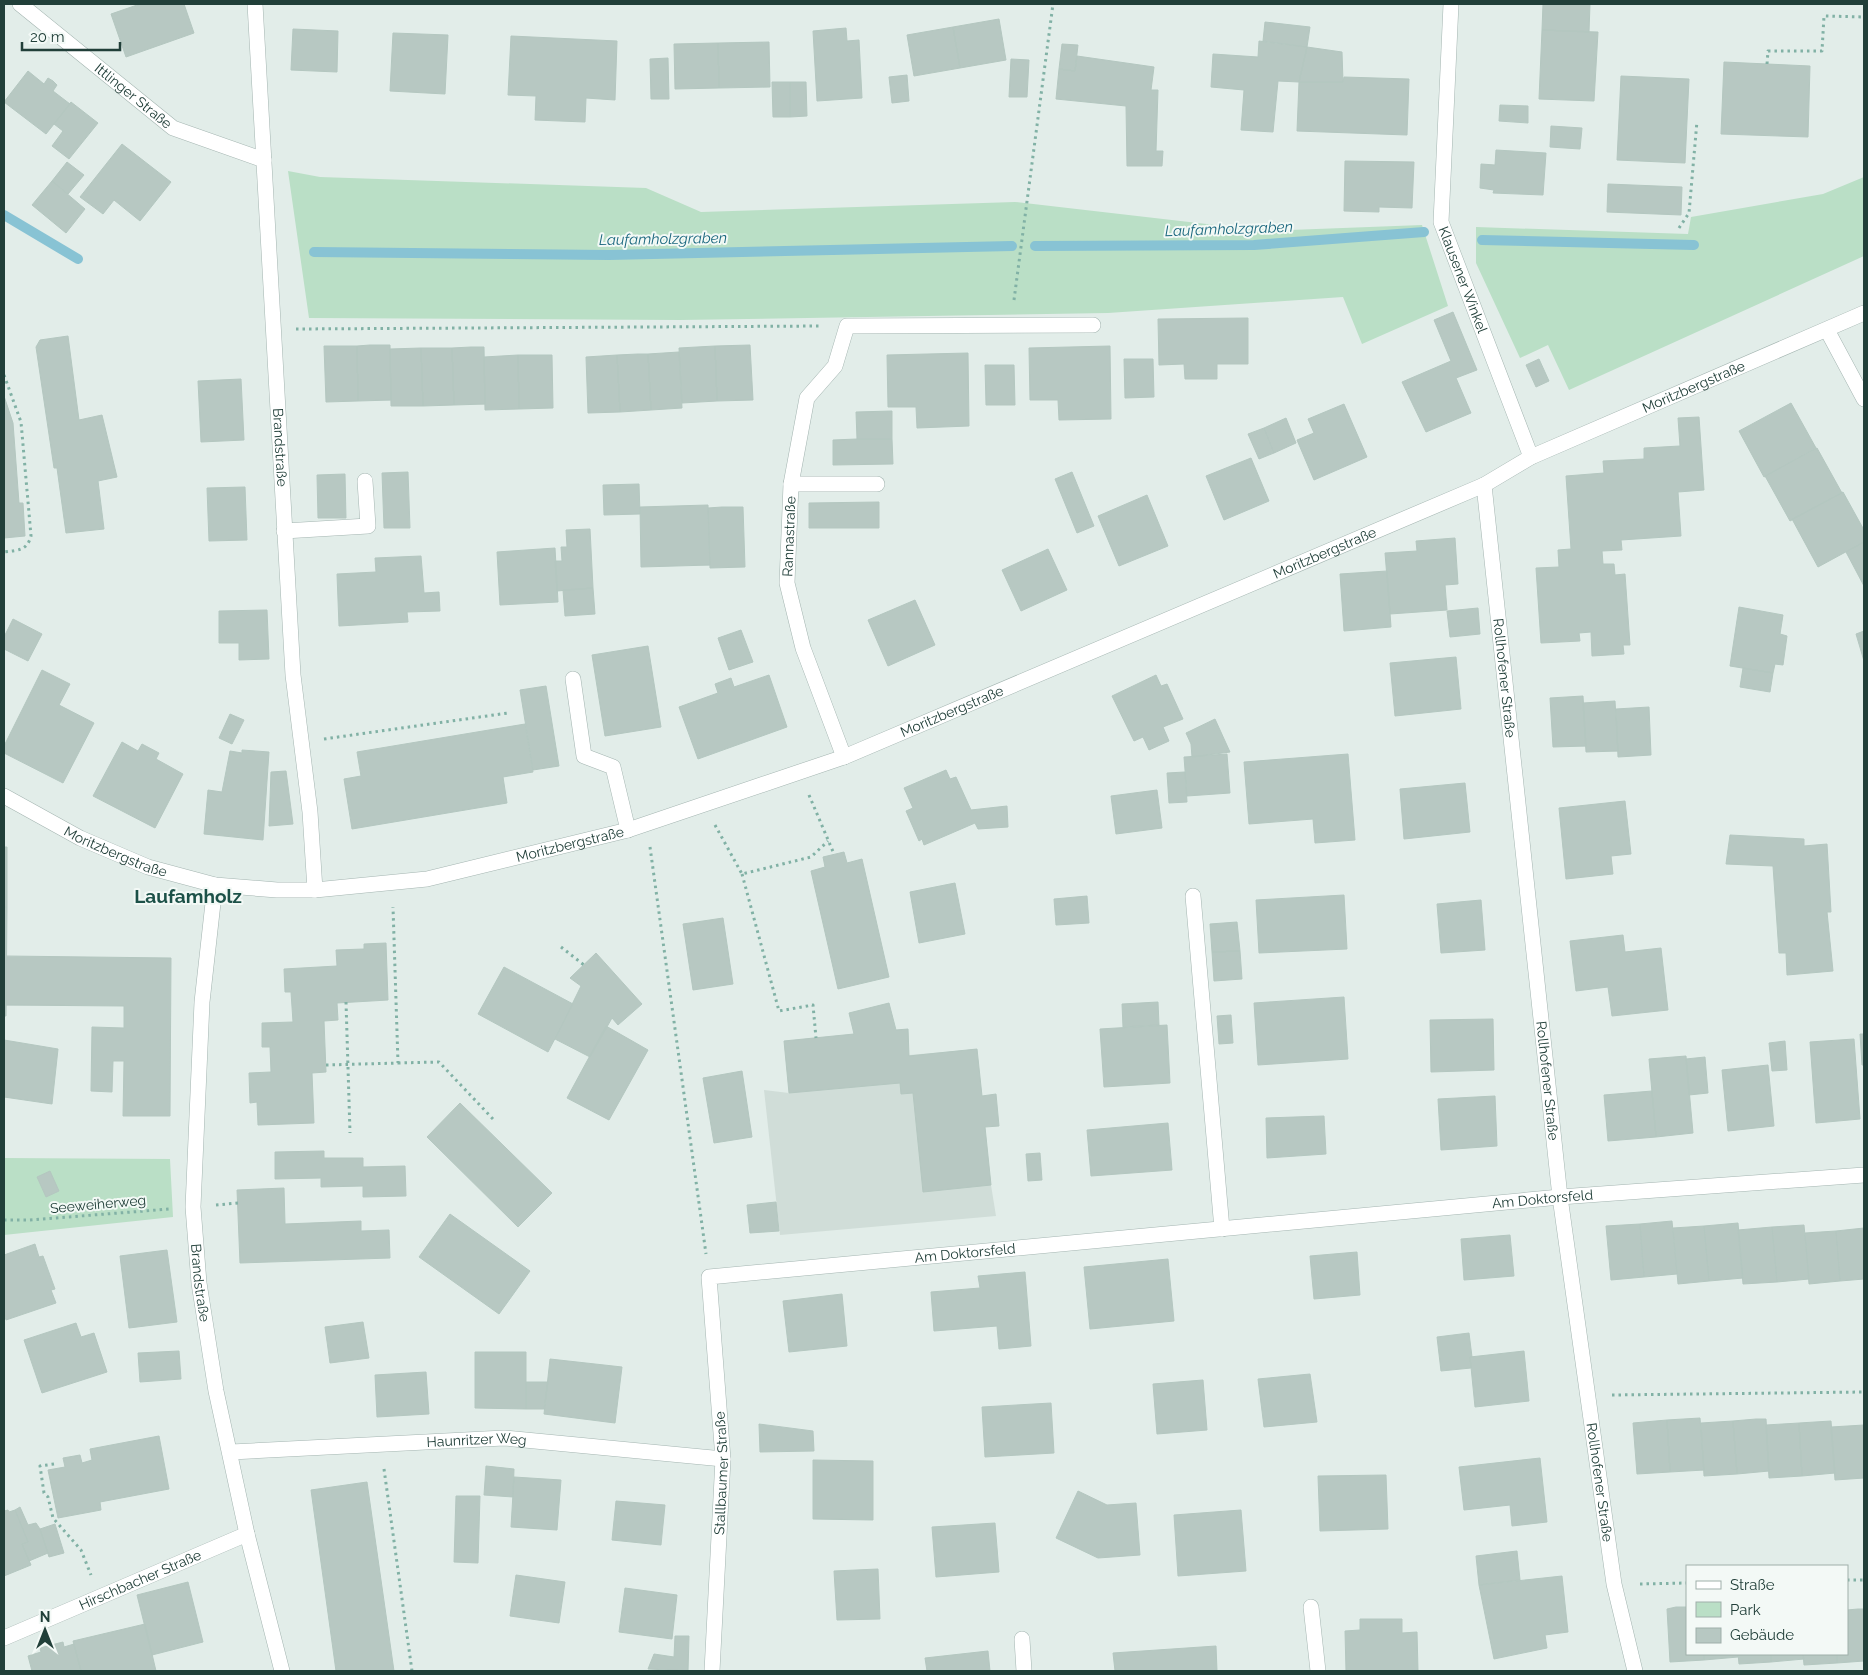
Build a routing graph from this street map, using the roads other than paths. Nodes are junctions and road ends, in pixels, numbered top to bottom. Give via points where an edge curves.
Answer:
1 (20, 4) edge
2 (255, 4) edge
3 (1451, 4) edge
4 (264, 160) junction
5 (1864, 314) edge
6 (1093, 325) dead end
7 (1827, 330) junction
8 (1864, 399) edge
9 (1531, 457) junction
10 (365, 482) dead end
11 (791, 484) junction
12 (877, 484) dead end
13 (1484, 485) junction
14 (284, 531) junction
15 (573, 679) dead end
16 (844, 757) junction
17 (4, 796) edge
18 (628, 830) junction
19 (215, 885) junction
20 (315, 890) junction
21 (1193, 896) dead end
22 (1864, 1175) edge
23 (1560, 1197) junction
24 (1222, 1228) junction
25 (709, 1277) joint
26 (231, 1452) junction
27 (723, 1459) junction
28 (247, 1534) junction
29 (1312, 1607) dead end
30 (4, 1638) edge
31 (1022, 1639) dead end
32 (282, 1671) edge
33 (712, 1671) edge
34 (1024, 1671) edge
35 (1318, 1671) edge
36 (1635, 1671) edge

1 - 4 street, Ittlinger Straße via 173,128
2 - 4 street, Brandstraße
3 - 9 street, Klausener Winkel via 1441,222
4 - 14 street, Brandstraße
5 - 7 street, Moritzbergstraße
6 - 11 street, Rannastraße via 847,326 836,366 807,398
7 - 8 street
7 - 9 street, Moritzbergstraße
9 - 13 street, Moritzbergstraße
10 - 14 street via 368,526
11 - 12 street
11 - 16 street, Rannastraße via 787,582 803,648
13 - 16 street, Moritzbergstraße
13 - 23 street, Rollhofener Straße
14 - 20 street, Brandstraße via 292,675 310,812
15 - 18 street via 584,756 613,767
16 - 18 street, Moritzbergstraße
17 - 19 street, Moritzbergstraße via 80,838 148,867
18 - 20 street, Moritzbergstraße via 427,879
19 - 20 street, Moritzbergstraße
19 - 26 street, Brandstraße via 202,1002 193,1207 208,1350
21 - 24 street
22 - 23 street, Am Doktorsfeld
23 - 24 street, Am Doktorsfeld
23 - 36 street, Rollhofener Straße via 1614,1584
24 - 25 street, Am Doktorsfeld
25 - 27 street, Stallbaumer Straße
26 - 27 street, Haunritzer Weg via 504,1438
26 - 28 street, Brandstraße
27 - 33 street, Stallbaumer Straße
28 - 30 street, Hirschbacher Straße
28 - 32 street, Brandstraße
29 - 35 street
31 - 34 street

